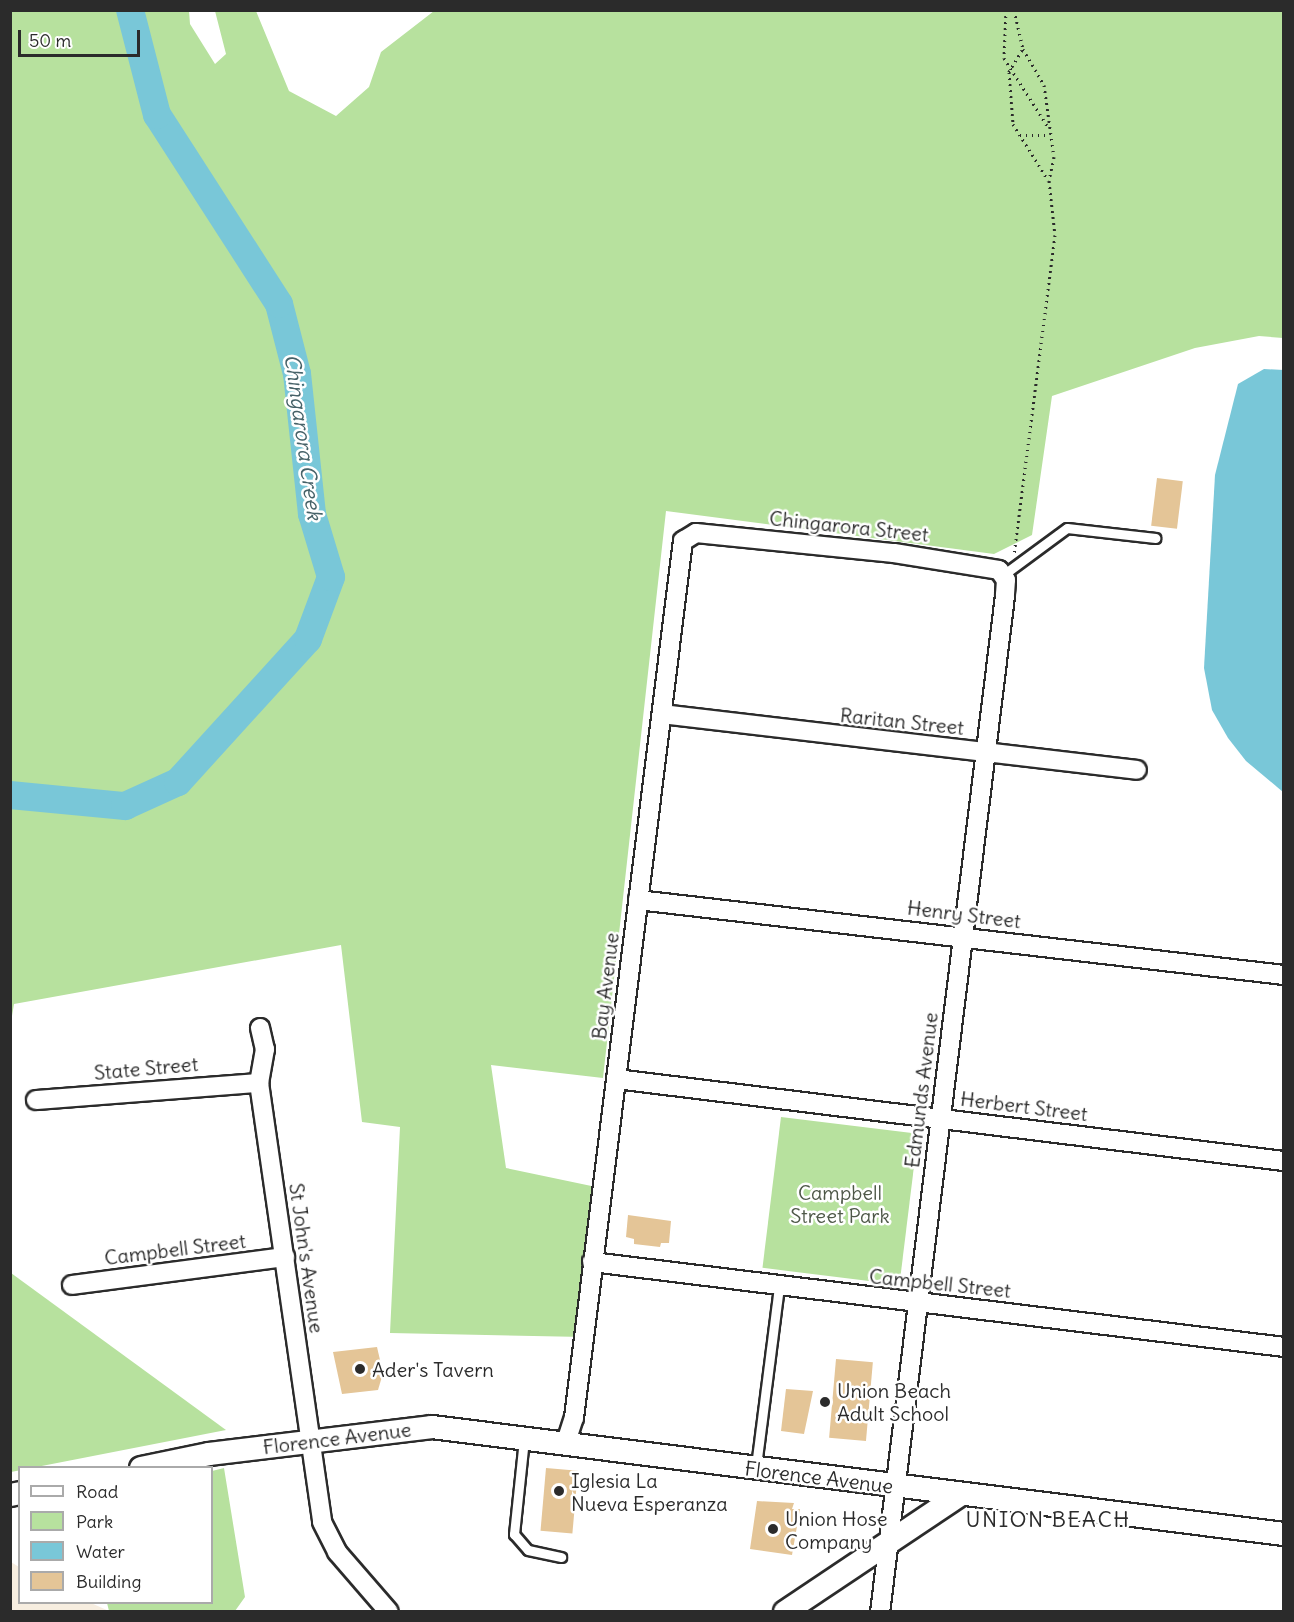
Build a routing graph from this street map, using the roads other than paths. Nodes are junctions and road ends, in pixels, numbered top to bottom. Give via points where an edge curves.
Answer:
1 (687, 534) joint
2 (1155, 538) dead end
3 (1008, 571) junction
4 (662, 714) junction
5 (986, 753) junction
6 (1137, 770) dead end
7 (638, 900) junction
8 (962, 938) junction
9 (1284, 975) edge
10 (260, 1028) dead end
11 (616, 1079) junction
12 (259, 1083) junction
13 (36, 1100) dead end
14 (941, 1119) junction
15 (1284, 1161) edge
16 (285, 1257) junction
17 (592, 1262) junction
18 (72, 1285) dead end
19 (779, 1287) junction
20 (917, 1304) junction
21 (1284, 1347) edge
22 (524, 1439) junction
23 (310, 1440) junction
24 (566, 1445) junction
25 (147, 1466) edge
26 (755, 1469) junction
27 (894, 1486) junction
28 (960, 1495) junction
29 (1284, 1534) edge
30 (888, 1541) junction
31 (561, 1557) dead end
32 (389, 1611) edge
33 (785, 1611) edge
34 (880, 1611) edge

1 - 3 street, Chingarora Street via 981,564
1 - 4 street, Bay Avenue via 680,551
2 - 3 lane via 1069,527
3 - 5 street, Edmunds Avenue
4 - 5 street, Raritan Street
4 - 7 street, Bay Avenue
5 - 6 street, Raritan Street
5 - 8 street, Edmunds Avenue
7 - 8 street, Henry Street
7 - 11 street, Bay Avenue
8 - 9 street, Henry Street
8 - 14 street, Edmunds Avenue
10 - 12 street, St John's Avenue via 264,1049
11 - 14 street, Herbert Street
11 - 17 street, Bay Avenue
12 - 13 street, State Street
12 - 16 street, St John's Avenue
14 - 15 street, Herbert Street
14 - 20 street, Edmunds Avenue
16 - 18 street, Campbell Street
16 - 23 street, St John's Avenue
17 - 19 street, Campbell Street
17 - 24 street, Bay Avenue via 574,1418
19 - 20 street, Campbell Street
19 - 26 lane
20 - 21 street, Campbell Street
20 - 27 street, Edmunds Avenue
22 - 23 street, Florence Avenue via 432,1427
22 - 24 street, Florence Avenue
22 - 31 lane via 514,1534 528,1550
23 - 25 street, Florence Avenue
23 - 32 street, St John's Avenue via 329,1540
24 - 26 street, Florence Avenue
26 - 27 street, Florence Avenue
27 - 28 street, Florence Avenue
27 - 30 street, Edmunds Avenue
28 - 29 street, Florence Avenue
28 - 30 street
30 - 33 street
30 - 34 street, Edmunds Avenue

